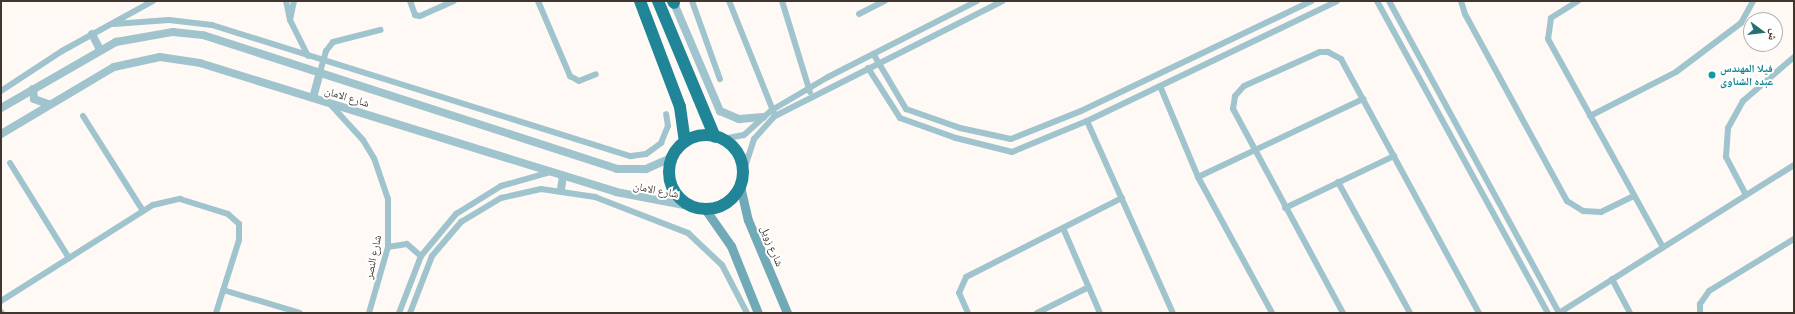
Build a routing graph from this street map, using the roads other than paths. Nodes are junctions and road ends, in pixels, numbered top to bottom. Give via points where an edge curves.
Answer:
1 (154, 1) edge
2 (286, 1) edge
3 (294, 1) edge
4 (410, 1) edge
5 (454, 1) edge
6 (538, 1) edge
7 (640, 1) edge
8 (658, 1) edge
9 (692, 1) edge
10 (729, 1) edge
11 (782, 1) edge
12 (885, 1) edge
13 (977, 1) edge
14 (1003, 1) edge
15 (1312, 1) edge
16 (1336, 1) edge
17 (1377, 1) edge
18 (1461, 1) edge
19 (1578, 1) edge
20 (1753, 1) edge
21 (674, 2) edge
22 (1390, 3) edge
23 (1382, 10) junction
24 (859, 14) dead end
25 (290, 20) junction
26 (114, 24) junction
27 (1256, 27) junction
28 (380, 30) dead end
29 (92, 34) junction
30 (1261, 37) junction
31 (100, 50) junction
32 (874, 54) junction
33 (308, 56) junction
34 (1794, 57) edge
35 (323, 61) junction
36 (878, 64) junction
37 (868, 68) junction
38 (320, 72) junction
39 (596, 74) dead end
40 (828, 77) junction
41 (720, 79) dead end
42 (832, 85) junction
43 (1160, 86) junction
44 (809, 88) junction
45 (33, 89) junction
46 (1, 92) edge
47 (812, 95) junction
48 (313, 98) junction
49 (1364, 99) junction
50 (328, 103) junction
51 (48, 104) junction
52 (1, 108) edge
53 (774, 113) junction
54 (666, 114) dead end
55 (83, 116) dead end
56 (1590, 116) junction
57 (764, 117) junction
58 (1087, 121) junction
59 (1, 125) edge
60 (960, 128) junction
61 (1, 134) edge
62 (719, 138) junction
63 (956, 138) junction
64 (686, 142) junction
65 (1254, 151) junction
66 (1394, 156) junction
67 (673, 157) junction
68 (10, 163) dead end
69 (1794, 165) edge
70 (552, 172) junction
71 (743, 173) junction
72 (563, 176) junction
73 (1198, 177) junction
74 (1338, 182) junction
75 (740, 186) junction
76 (561, 189) junction
77 (1746, 195) junction
78 (1634, 196) junction
79 (1122, 198) junction
80 (1285, 208) junction
81 (702, 209) junction
82 (143, 211) junction
83 (1063, 228) junction
84 (1794, 239) edge
85 (388, 247) junction
86 (1663, 247) junction
87 (421, 256) junction
88 (69, 258) junction
89 (1532, 264) junction
90 (1524, 269) junction
91 (1612, 279) junction
92 (1089, 287) junction
93 (223, 290) junction
94 (1, 301) edge
95 (216, 313) edge
96 (300, 313) edge
97 (369, 313) edge
98 (399, 313) edge
99 (410, 313) edge
100 (747, 313) edge
101 (758, 313) edge
102 (787, 313) edge
103 (968, 313) edge
104 (1037, 313) edge
105 (1100, 313) edge
106 (1173, 313) edge
107 (1272, 313) edge
108 (1343, 313) edge
109 (1410, 313) edge
110 (1479, 313) edge
111 (1548, 313) edge
112 (1559, 313) edge
113 (1630, 313) edge
114 (1700, 313) edge

1 - 26 street
2 - 25 street
3 - 25 street
4 - 5 street via 415,14 420,16
6 - 39 street via 570,76 579,81
7 - 64 highway via 681,109
8 - 62 highway
9 - 41 street
10 - 53 street
11 - 44 street
12 - 24 street
13 - 32 street
14 - 36 street
15 - 27 street
16 - 30 street
17 - 23 street
18 - 78 street via 1465,14 1567,201 1583,211 1601,212
19 - 56 street via 1557,11 1546,31
20 - 56 street via 1741,23 1676,72
21 - 57 street via 720,111 738,120
22 - 23 street
22 - 89 street
23 - 90 street
25 - 33 street
26 - 29 street
26 - 33 street via 169,20 201,22
27 - 30 street
27 - 60 street via 1019,137 1003,139
28 - 35 street via 333,42
29 - 31 street
29 - 46 street
30 - 43 street
31 - 38 street, شارع الامان via 144,34 173,32 203,35
31 - 45 street, شارع الامان
32 - 36 street
32 - 40 street
33 - 35 street
34 - 77 street via 1743,101 1728,128 1726,157
35 - 38 street
35 - 54 street via 631,156 646,154 661,143 668,126
36 - 37 street
36 - 60 street via 906,109
37 - 42 street
37 - 63 street via 900,118
38 - 48 street
38 - 67 street, شارع الامان via 617,169 646,169
40 - 42 street
40 - 44 street
42 - 47 street
43 - 58 street
43 - 73 street
44 - 47 street
44 - 53 street
45 - 51 street via 34,99
45 - 52 street, شارع الامان
47 - 53 street
48 - 50 street, شارع الامان
48 - 51 street, شارع الامان via 200,63 160,57 114,67
49 - 65 street
49 - 65 street via 1341,59 1328,52 1244,86 1235,96 1233,109
49 - 66 street
50 - 70 street, شارع الامان
50 - 85 street, شارع النصر via 363,140 382,178 390,221
51 - 61 street, شارع الامان
53 - 57 street
53 - 71 street via 754,139
55 - 82 street
56 - 78 street
57 - 62 street via 744,135
58 - 63 street via 1012,152
58 - 79 street
59 - 61 street
60 - 63 street
62 - 64 highway via 700,136
62 - 71 highway via 738,153
64 - 67 highway
65 - 73 street
65 - 80 street
66 - 74 street
66 - 110 street
67 - 81 highway via 670,173 674,189 684,201
68 - 88 street
69 - 77 street
70 - 72 street, شارع الامان
70 - 87 street via 501,186 478,198 438,232
71 - 75 highway
72 - 76 street
72 - 81 street, شارع الامان via 633,197
73 - 107 street
74 - 80 street
74 - 109 street
75 - 81 highway via 724,205
75 - 102 main road, شارع زويل via 748,220
76 - 99 street via 529,190 501,198 460,222 432,256
76 - 100 street via 610,202 688,233 722,265
77 - 86 street
78 - 86 street
79 - 83 street
79 - 106 street
80 - 108 street
81 - 101 main road via 731,246
82 - 88 street
82 - 93 street via 153,205 180,199 236,220 240,234
83 - 92 street
83 - 103 street via 966,277 959,293
84 - 114 street via 1709,291 1700,304
85 - 87 street via 407,244
85 - 97 street, شارع النصر
86 - 91 street
87 - 98 street
88 - 94 street
89 - 90 street
89 - 112 street
90 - 111 street
91 - 112 street
91 - 113 street
92 - 104 street
92 - 105 street
93 - 95 street
93 - 96 street

